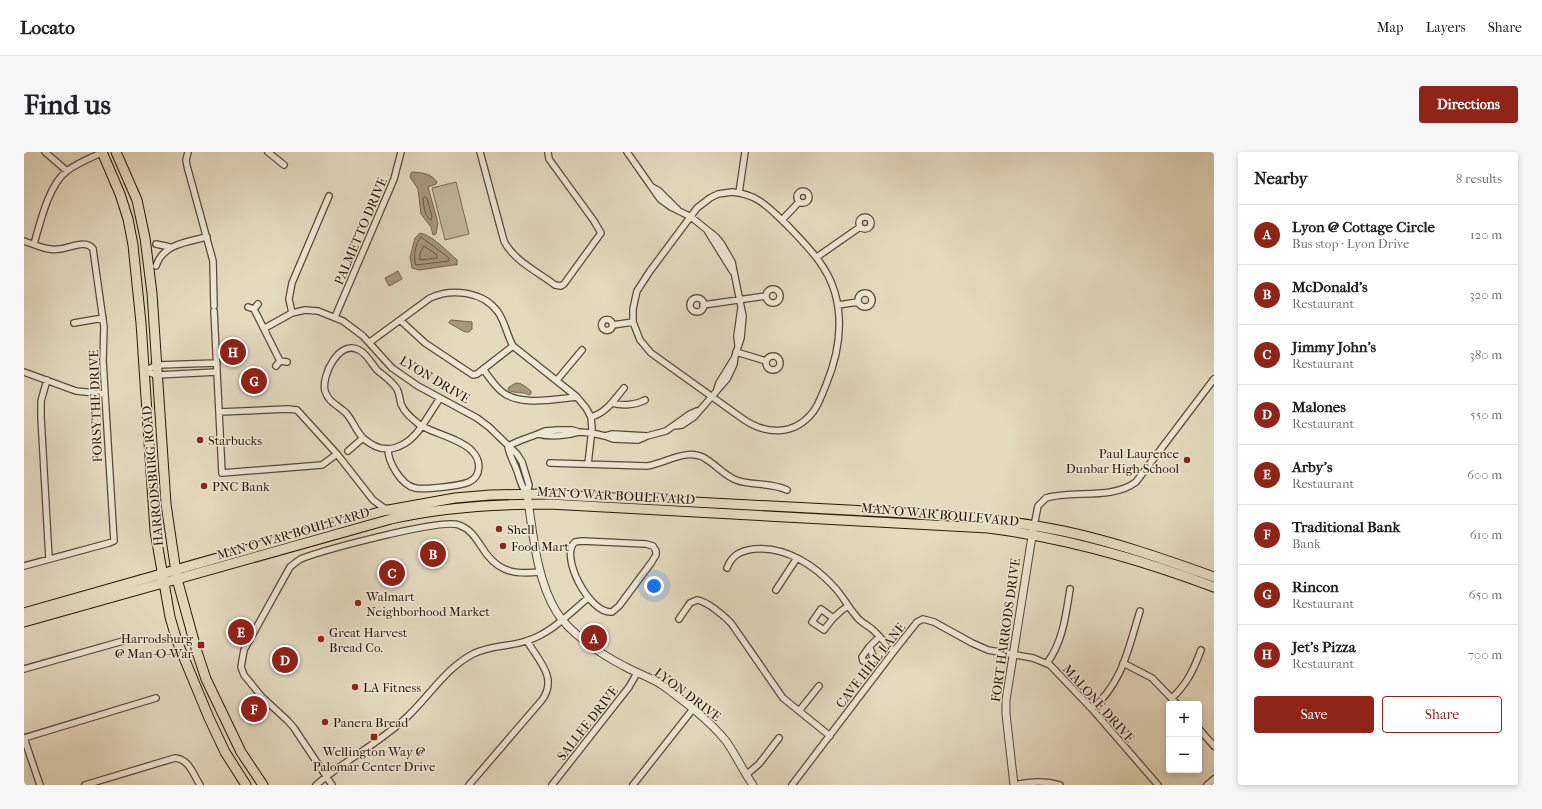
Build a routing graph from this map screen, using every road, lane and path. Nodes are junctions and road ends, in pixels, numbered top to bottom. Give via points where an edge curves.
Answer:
1 (45, 152) edge
2 (102, 152) edge
3 (116, 152) edge
4 (188, 152) edge
5 (268, 152) edge
6 (401, 152) edge
7 (480, 152) edge
8 (548, 152) edge
9 (627, 152) edge
10 (745, 152) edge
11 (284, 165) dead end
12 (66, 171) junction
13 (739, 193) junction
14 (329, 196) dead end
15 (799, 202) dead end
16 (691, 217) junction
17 (782, 220) junction
18 (860, 227) dead end
19 (207, 237) junction
20 (24, 241) edge
21 (34, 244) junction
22 (156, 244) dead end
23 (170, 247) junction
24 (817, 257) junction
25 (156, 266) dead end
26 (766, 296) dead end
27 (740, 301) junction
28 (858, 302) dead end
29 (703, 305) dead end
30 (838, 306) junction
31 (253, 307) dead end
32 (292, 313) junction
33 (335, 317) junction
34 (103, 318) junction
35 (400, 320) junction
36 (633, 322) junction
37 (74, 323) dead end
38 (613, 325) dead end
39 (264, 328) junction
40 (370, 342) junction
41 (513, 346) junction
42 (582, 350) dead end
43 (736, 354) junction
44 (280, 361) junction
45 (766, 361) dead end
46 (287, 362) dead end
47 (217, 363) junction
48 (157, 365) junction
49 (276, 366) dead end
50 (483, 369) junction
51 (144, 371) junction
52 (24, 372) edge
53 (217, 372) junction
54 (157, 375) junction
55 (1214, 379) edge
56 (47, 380) junction
57 (557, 380) junction
58 (624, 388) dead end
59 (105, 394) junction
60 (577, 397) junction
61 (712, 397) junction
62 (440, 398) junction
63 (645, 400) dead end
64 (612, 403) junction
65 (219, 412) junction
66 (591, 417) junction
67 (422, 426) junction
68 (592, 433) junction
69 (363, 438) junction
70 (508, 446) junction
71 (388, 449) junction
72 (348, 451) dead end
73 (337, 454) junction
74 (550, 463) dead end
75 (588, 464) junction
76 (788, 490) dead end
77 (526, 494) junction
78 (372, 500) junction
79 (528, 504) junction
80 (390, 510) junction
81 (373, 514) junction
82 (1033, 530) junction
83 (797, 558) junction
84 (49, 559) junction
85 (24, 566) edge
86 (727, 568) dead end
87 (175, 569) junction
88 (540, 572) junction
89 (162, 573) junction
90 (1214, 577) edge
91 (177, 579) junction
92 (164, 583) junction
93 (1070, 588) dead end
94 (1214, 588) edge
95 (776, 590) dead end
96 (588, 598) junction
97 (848, 606) junction
98 (1140, 611) dead end
99 (24, 613) edge
100 (833, 618) dead end
101 (679, 619) dead end
102 (562, 620) junction
103 (24, 622) edge
104 (879, 637) junction
105 (124, 641) dead end
106 (527, 641) junction
107 (869, 647) dead end
108 (1201, 650) dead end
109 (894, 651) junction
110 (1012, 654) junction
111 (1047, 663) junction
112 (1123, 663) junction
113 (24, 669) edge
114 (637, 673) junction
115 (819, 686) dead end
116 (156, 698) dead end
117 (1172, 698) junction
118 (1174, 701) edge
119 (693, 709) junction
120 (1092, 709) junction
121 (799, 711) junction
122 (1202, 732) edge
123 (830, 736) junction
124 (24, 738) edge
125 (779, 738) dead end
126 (1214, 746) edge
127 (746, 775) junction
128 (325, 777) junction
129 (1214, 779) edge
130 (40, 785) edge
131 (85, 785) edge
132 (200, 785) edge
133 (246, 785) edge
134 (263, 785) edge
135 (316, 785) edge
136 (332, 785) edge
137 (469, 785) edge
138 (552, 785) edge
139 (633, 785) edge
140 (753, 785) edge
141 (792, 785) edge
142 (1014, 785) edge
143 (1060, 785) edge
144 (1158, 785) edge
145 (1207, 785) edge

1 - 12 street
2 - 12 street
2 - 51 main road, HARRODSBURG ROAD via 120,194 133,245
3 - 48 main road, HARRODSBURG ROAD via 137,200 146,238
4 - 19 street via 187,166
5 - 11 street
6 - 33 street, PALMETTO DRIVE via 394,179
7 - 8 street via 507,246 514,255 555,285 561,286 601,233 549,159
9 - 16 street via 652,186
10 - 13 street
12 - 21 street via 52,189
13 - 16 street via 725,193 710,198 697,208
13 - 17 street via 763,202
14 - 32 street via 292,283 288,299
15 - 17 street
16 - 27 street via 708,231 734,272
16 - 36 street via 642,282 634,300
17 - 24 street
18 - 24 street
19 - 23 street
19 - 47 street via 213,261
20 - 21 street, FORSYTHE DRIVE
21 - 34 street, FORSYTHE DRIVE via 51,250 84,244 91,246
22 - 23 street
23 - 25 street
24 - 30 street via 832,285
26 - 27 street
27 - 29 street
27 - 43 street
28 - 30 street
30 - 61 street via 840,330 835,362 817,406 797,426 785,430 763,430
31 - 39 street
32 - 33 street, LYON DRIVE via 304,310 318,311
32 - 39 street, LYON DRIVE
33 - 40 street, LYON DRIVE
34 - 37 street
34 - 59 street, FORSYTHE DRIVE
35 - 40 street
35 - 41 street via 434,296 468,294 484,299 496,310
35 - 50 street via 425,343 470,374 477,374
36 - 38 street
36 - 61 street via 640,340 651,353
39 - 44 street
40 - 62 street, LYON DRIVE via 392,368
41 - 50 street
41 - 57 street
42 - 57 street
43 - 45 street
43 - 61 street
44 - 46 street
44 - 49 street
47 - 48 street
47 - 53 street
48 - 51 street
48 - 54 main road, HARRODSBURG ROAD
50 - 60 street via 501,392 520,400
51 - 54 street
51 - 89 main road, HARRODSBURG ROAD via 155,531
52 - 56 street
53 - 54 street
53 - 65 street
54 - 87 main road, HARRODSBURG ROAD via 166,504
55 - 82 street via 1136,482 1121,490 1046,498 1038,506
56 - 59 street via 76,391
56 - 84 street via 41,401 41,417
57 - 60 street
58 - 64 street
59 - 84 street, FORSYTHE DRIVE via 114,541
60 - 66 street
61 - 68 street via 698,411 666,431 638,440 613,440
62 - 67 street
62 - 70 street, LYON DRIVE via 478,418
63 - 64 street via 620,405
64 - 66 street via 601,414
65 - 73 street via 288,408 298,410
65 - 73 street via 222,473 322,465
66 - 68 street
67 - 69 street via 406,412 394,385 358,349 347,348 340,351 335,358 325,381 325,390 329,399 345,412
67 - 71 street via 405,444
67 - 71 street via 471,450 479,462 474,479 465,484 427,489 414,488 403,480 393,467
68 - 70 street via 545,436 538,434
68 - 75 street
69 - 71 street via 371,444
69 - 72 street
70 - 77 street, LYON DRIVE
73 - 78 street
74 - 75 street
75 - 76 street via 647,466 680,455 696,455 705,458 736,480 773,485
77 - 79 street, LYON DRIVE
77 - 80 main road, MAN O WAR BOULEVARD via 455,498
77 - 82 main road, MAN O WAR BOULEVARD via 933,514 996,520
78 - 80 street
78 - 81 street
79 - 82 main road, MAN O WAR BOULEVARD
79 - 88 street, LYON DRIVE
79 - 91 main road, MAN O WAR BOULEVARD via 469,506 402,516
80 - 81 main road, MAN O WAR BOULEVARD
81 - 87 main road, MAN O WAR BOULEVARD
82 - 90 main road, MAN O WAR BOULEVARD via 1106,541
82 - 94 main road, MAN O WAR BOULEVARD via 1124,556
82 - 110 street, FORT HARRODS DRIVE
83 - 86 street via 774,550 751,550 734,556
83 - 95 street
83 - 97 street via 828,580
84 - 85 street, FORSYTHE DRIVE
87 - 89 main road, MAN O WAR BOULEVARD
87 - 91 main road, HARRODSBURG ROAD
88 - 102 street, LYON DRIVE via 548,597
88 - 128 street via 513,572 496,565 471,532 453,524 412,530 350,545 301,559 290,567 244,650 241,667 244,675 262,697 291,725
89 - 92 main road, HARRODSBURG ROAD
89 - 99 main road, MAN O WAR BOULEVARD
91 - 92 main road, MAN O WAR BOULEVARD
91 - 134 main road, HARRODSBURG ROAD via 196,652 206,679 241,752
92 - 103 main road, MAN O WAR BOULEVARD
92 - 133 main road, HARRODSBURG ROAD via 177,641 225,752
93 - 111 street via 1060,640
96 - 96 street via 604,611 615,610 655,558 653,546 582,541 573,543 571,553 574,571
96 - 102 street
97 - 100 street
97 - 104 street via 857,618
98 - 112 street
101 - 121 street via 690,603 697,600 725,617 783,698
102 - 106 street
102 - 114 street, LYON DRIVE via 575,633 610,658
104 - 107 street
104 - 109 street
105 - 113 street
106 - 128 street via 486,649 457,664 393,729
106 - 137 street via 547,673 549,689
108 - 117 street via 1190,676
109 - 110 street, CAVE HILL LANE via 917,622 927,619 984,648
109 - 123 street, CAVE HILL LANE
110 - 111 street, MALONE DRIVE
110 - 142 street, FORT HARRODS DRIVE via 1005,707
111 - 120 street, MALONE DRIVE
112 - 117 street via 1152,678
112 - 120 street via 1111,689
114 - 119 street, LYON DRIVE via 661,685
114 - 138 street, SALLEE DRIVE via 629,687
115 - 121 street
116 - 124 street
117 - 118 street
119 - 127 street, LYON DRIVE via 711,724 727,743
119 - 139 street
120 - 144 street, MALONE DRIVE
121 - 123 street
122 - 126 street
123 - 141 street, CAVE HILL LANE
124 - 130 street
125 - 127 street via 759,764
127 - 140 street, LYON DRIVE
128 - 135 street
128 - 136 street
129 - 145 street
131 - 132 street via 175,758 183,759 187,763
142 - 143 street via 1041,782

